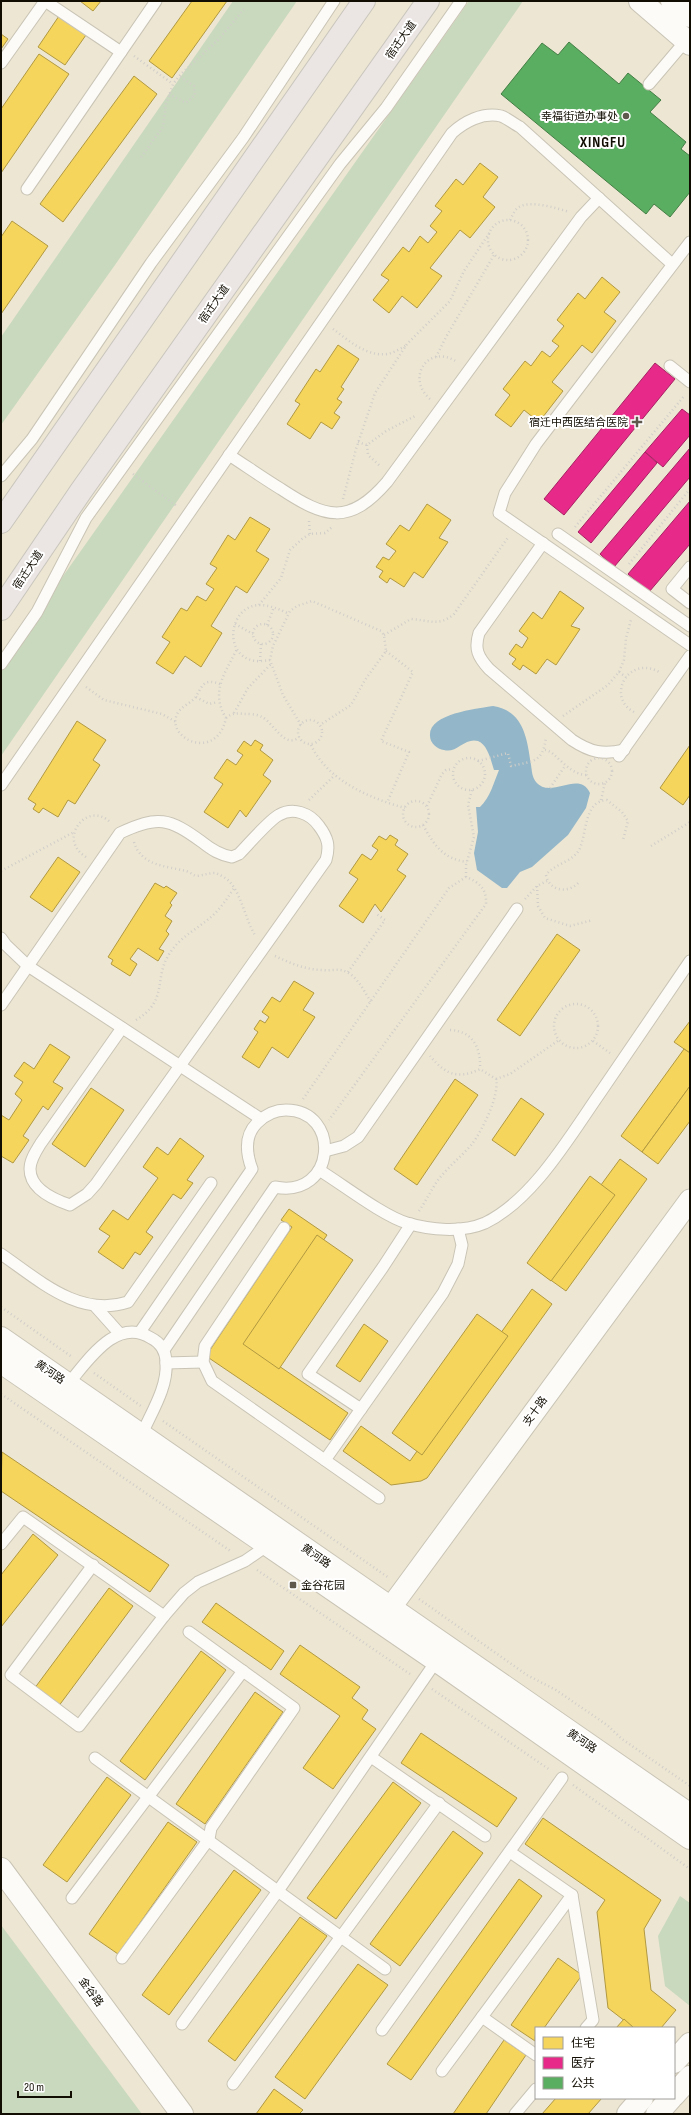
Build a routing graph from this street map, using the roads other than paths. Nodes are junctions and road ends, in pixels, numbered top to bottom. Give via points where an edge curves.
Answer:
1 (45, 1) edge
2 (156, 1) edge
3 (334, 1) edge
4 (364, 1) edge
5 (428, 1) edge
6 (461, 1) edge
7 (640, 1) edge
8 (672, 1) edge
9 (690, 16) edge
10 (689, 40) edge
11 (122, 51) junction
12 (1, 63) edge
13 (649, 84) dead end
14 (26, 189) dead end
15 (599, 198) junction
16 (690, 242) edge
17 (672, 264) junction
18 (670, 366) dead end
19 (690, 382) edge
20 (229, 455) junction
21 (1, 476) edge
22 (1, 522) edge
23 (558, 534) dead end
24 (543, 543) junction
25 (690, 567) edge
26 (690, 603) edge
27 (1, 609) edge
28 (690, 626) edge
29 (690, 645) edge
30 (690, 656) edge
31 (1, 664) edge
32 (1, 785) edge
33 (518, 909) road end
34 (1, 938) edge
35 (689, 964) edge
36 (28, 966) junction
37 (1, 1005) edge
38 (122, 1028) junction
39 (180, 1066) junction
40 (261, 1119) junction
41 (325, 1151) junction
42 (319, 1170) junction
43 (211, 1183) dead end
44 (690, 1200) edge
45 (412, 1224) junction
46 (284, 1228) dead end
47 (458, 1229) junction
48 (1, 1254) edge
49 (96, 1306) junction
50 (140, 1332) junction
51 (120, 1334) junction
52 (1, 1338) edge
53 (164, 1350) junction
54 (1, 1362) edge
55 (203, 1362) junction
56 (166, 1363) junction
57 (68, 1384) junction
58 (361, 1409) junction
59 (142, 1434) junction
60 (326, 1460) junction
61 (379, 1498) dead end
62 (1, 1544) edge
63 (268, 1545) junction
64 (93, 1565) junction
65 (385, 1615) junction
66 (164, 1616) junction
67 (189, 1632) dead end
68 (441, 1654) junction
69 (243, 1671) junction
70 (371, 1756) junction
71 (95, 1758) dead end
72 (562, 1778) road end
73 (149, 1796) junction
74 (439, 1803) junction
75 (690, 1815) edge
76 (485, 1836) dead end
77 (690, 1838) edge
78 (209, 1839) junction
79 (510, 1852) junction
80 (1, 1869) edge
81 (278, 1891) junction
82 (572, 1895) junction
83 (72, 1898) dead end
84 (341, 1937) junction
85 (122, 1958) dead end
86 (385, 1969) dead end
87 (482, 2017) junction
88 (182, 2024) dead end
89 (587, 2027) edge
90 (382, 2030) dead end
91 (690, 2044) edge
92 (535, 2053) edge
93 (675, 2061) edge
94 (442, 2071) dead end
95 (690, 2077) edge
96 (233, 2084) dead end
97 (535, 2090) edge
98 (675, 2094) edge
99 (641, 2099) edge
100 (670, 2099) edge
101 (182, 2114) edge
102 (515, 2114) edge
103 (628, 2114) edge
104 (657, 2114) edge

1 - 11 lane
1 - 12 lane
2 - 11 lane
3 - 21 lane via 243,138 151,263 32,440
4 - 22 main road
5 - 27 main road, 宿迁大道
6 - 31 lane via 386,108 340,164 86,518 38,612
7 - 10 main road
8 - 9 main road
10 - 13 lane
11 - 14 lane
15 - 17 lane
15 - 20 lane via 581,217 374,497 357,508 340,513 323,512 304,504
15 - 20 lane via 520,127 501,116 463,122 452,133
16 - 17 lane
17 - 24 lane via 536,444 505,493 499,513
18 - 19 lane
20 - 32 lane
23 - 28 lane
24 - 29 lane
24 - 30 lane via 479,634 476,649 481,660 489,668 552,724 582,746 609,754 621,753
25 - 26 lane via 672,589
33 - 41 lane via 358,1137 344,1146
34 - 36 lane
35 - 47 lane via 531,1188 484,1223
36 - 37 lane
36 - 38 lane
36 - 39 lane via 98,865 125,831 147,822 173,824 216,852 232,857 239,854 278,815 292,811 307,814 316,821 328,840 326,860
38 - 39 lane
38 - 39 lane via 33,1158 30,1170 34,1182 44,1193 70,1205 87,1194
39 - 40 lane
40 - 41 lane via 280,1110 295,1111 313,1120 321,1132
40 - 50 lane via 248,1138 248,1158 252,1169
41 - 42 lane
42 - 45 lane via 385,1212
42 - 53 lane via 300,1186 275,1187
43 - 49 lane via 128,1302 115,1306
44 - 65 street, 支十路
45 - 47 lane
45 - 58 lane via 308,1374
46 - 55 lane via 205,1346
47 - 58 lane via 462,1246 458,1264 443,1293
48 - 49 lane via 63,1296 82,1304
49 - 51 lane
50 - 51 lane via 135,1330
50 - 53 lane via 157,1341
51 - 57 lane via 110,1339
52 - 57 main road, 黄河路
53 - 56 lane
54 - 63 main road, 黄河路
55 - 56 lane
55 - 60 lane via 212,1381
56 - 59 lane via 163,1386
57 - 59 main road, 黄河路
58 - 60 lane
59 - 65 main road, 黄河路
60 - 61 lane
62 - 64 lane via 24,1516
63 - 65 main road, 黄河路
63 - 66 lane via 245,1561 190,1587
64 - 66 lane
64 - 66 lane via 11,1676 79,1726
65 - 68 main road, 黄河路
67 - 69 lane
68 - 70 lane
68 - 75 main road, 黄河路
68 - 77 main road, 黄河路
69 - 73 lane
69 - 78 lane via 294,1708 211,1828
70 - 74 lane
70 - 81 lane
71 - 73 lane
72 - 79 lane
73 - 78 lane
73 - 83 lane
74 - 76 lane
74 - 84 lane
78 - 81 lane
78 - 85 lane
79 - 82 lane
79 - 90 lane
80 - 101 main road, 金谷路
81 - 84 lane
81 - 88 lane
82 - 87 lane
82 - 89 lane via 593,2020
84 - 86 lane
84 - 96 lane
87 - 92 lane
87 - 94 lane
91 - 93 main road
95 - 98 main road
97 - 102 lane
99 - 103 main road
100 - 104 main road

